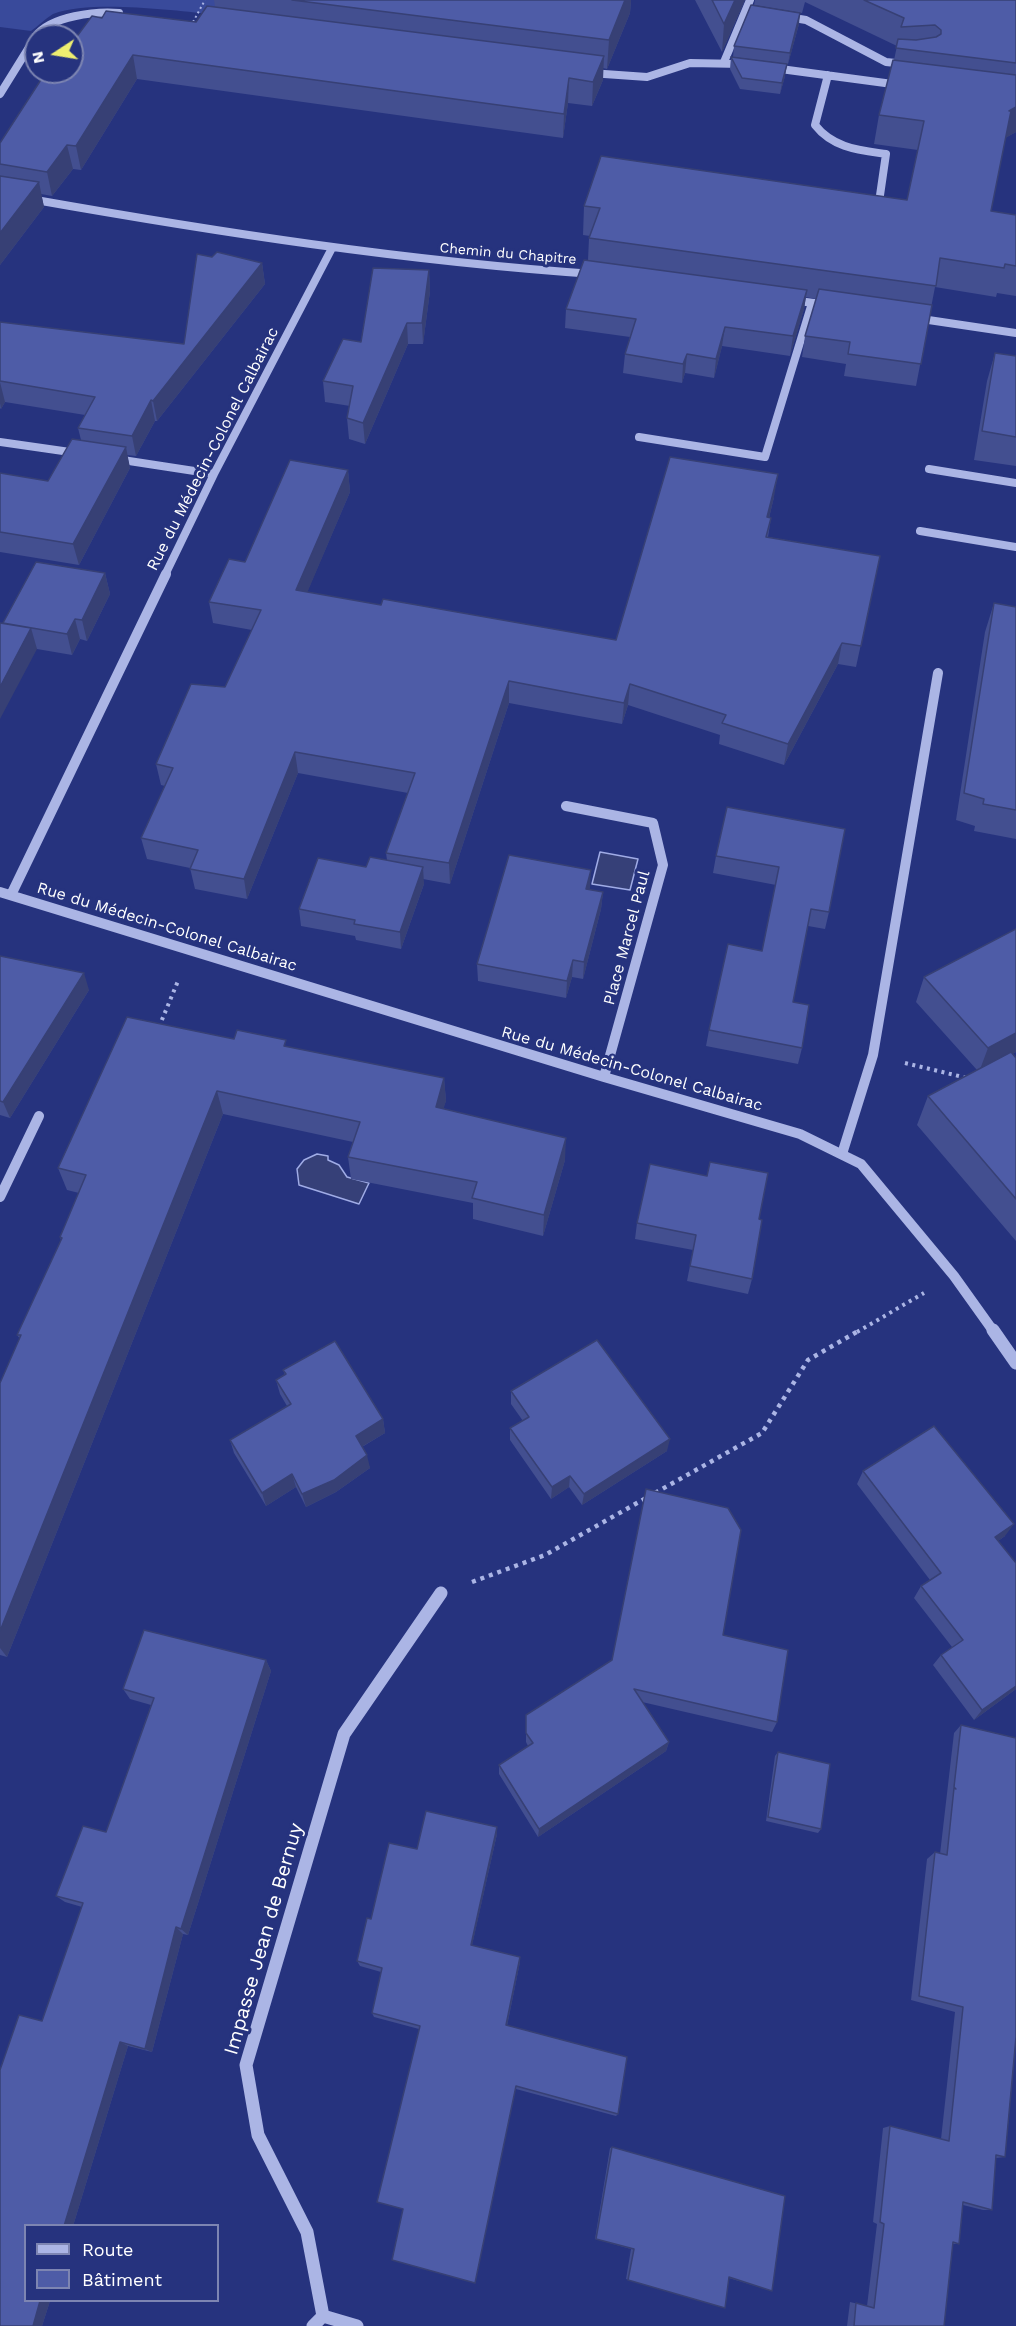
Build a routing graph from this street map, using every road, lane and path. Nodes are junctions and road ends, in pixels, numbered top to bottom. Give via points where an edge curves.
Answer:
1 (205, 0) edge
2 (750, 0) edge
3 (746, 10) junction
4 (756, 11) edge
5 (125, 14) edge
6 (776, 15) edge
7 (193, 22) edge
8 (55, 24) edge
9 (24, 55) edge
10 (724, 62) junction
11 (747, 65) edge
12 (910, 65) edge
13 (759, 66) edge
14 (582, 72) edge
15 (828, 75) junction
16 (910, 86) edge
17 (0, 94) edge
18 (26, 198) edge
19 (878, 211) edge
20 (332, 250) junction
21 (602, 274) edge
22 (777, 298) edge
23 (812, 303) junction
24 (835, 306) edge
25 (903, 316) edge
26 (1016, 333) edge
27 (639, 437) dead end
28 (0, 442) edge
29 (90, 455) edge
30 (102, 457) edge
31 (929, 469) dead end
32 (214, 474) junction
33 (1016, 483) edge
34 (920, 531) dead end
35 (1016, 547) edge
36 (938, 673) dead end
37 (566, 806) dead end
38 (0, 892) edge
39 (11, 895) junction
40 (191, 950) junction
41 (155, 1038) edge
42 (873, 1055) junction
43 (604, 1077) junction
44 (972, 1077) edge
45 (39, 1116) dead end
46 (842, 1154) junction
47 (0, 1197) edge
48 (954, 1276) junction
49 (1016, 1363) edge
50 (441, 1593) joint
51 (318, 2321) edge
52 (357, 2326) edge

1 - 7 path
2 - 3 street
3 - 4 street
3 - 10 street
5 - 8 street via 90,11
6 - 12 street via 806,20 886,62
9 - 17 street
10 - 11 street
10 - 14 street via 690,63 647,77
13 - 15 street
15 - 16 street
15 - 19 street via 815,125 821,136 841,147 886,154
18 - 20 street, Chemin du Chapitre
20 - 21 street, Chemin du Chapitre via 500,269
20 - 32 street, Rue du Médecin-Colonel Calbairac
22 - 23 street
23 - 24 street
23 - 27 street via 765,457
25 - 26 street
28 - 29 street
30 - 32 street
31 - 33 street
32 - 39 street, Rue du Médecin-Colonel Calbairac
34 - 35 street
36 - 42 street
37 - 43 street, Place Marcel Paul via 653,823 663,865
38 - 39 street
39 - 40 street, Rue du Médecin-Colonel Calbairac
40 - 41 path
40 - 43 street, Rue du Médecin-Colonel Calbairac
42 - 44 path via 961,1078
42 - 46 street
43 - 46 street, Rue du Médecin-Colonel Calbairac via 800,1134
45 - 47 street
46 - 48 street, Rue du Médecin-Colonel Calbairac via 861,1164
48 - 49 street, Rue du Médecin-Colonel Calbairac
48 - 50 path via 808,1360 762,1433 545,1555
50 - 51 street, Impasse Jean de Bernuy via 344,1734 246,2065 258,2135 307,2232
51 - 52 street, Impasse Jean de Bernuy

